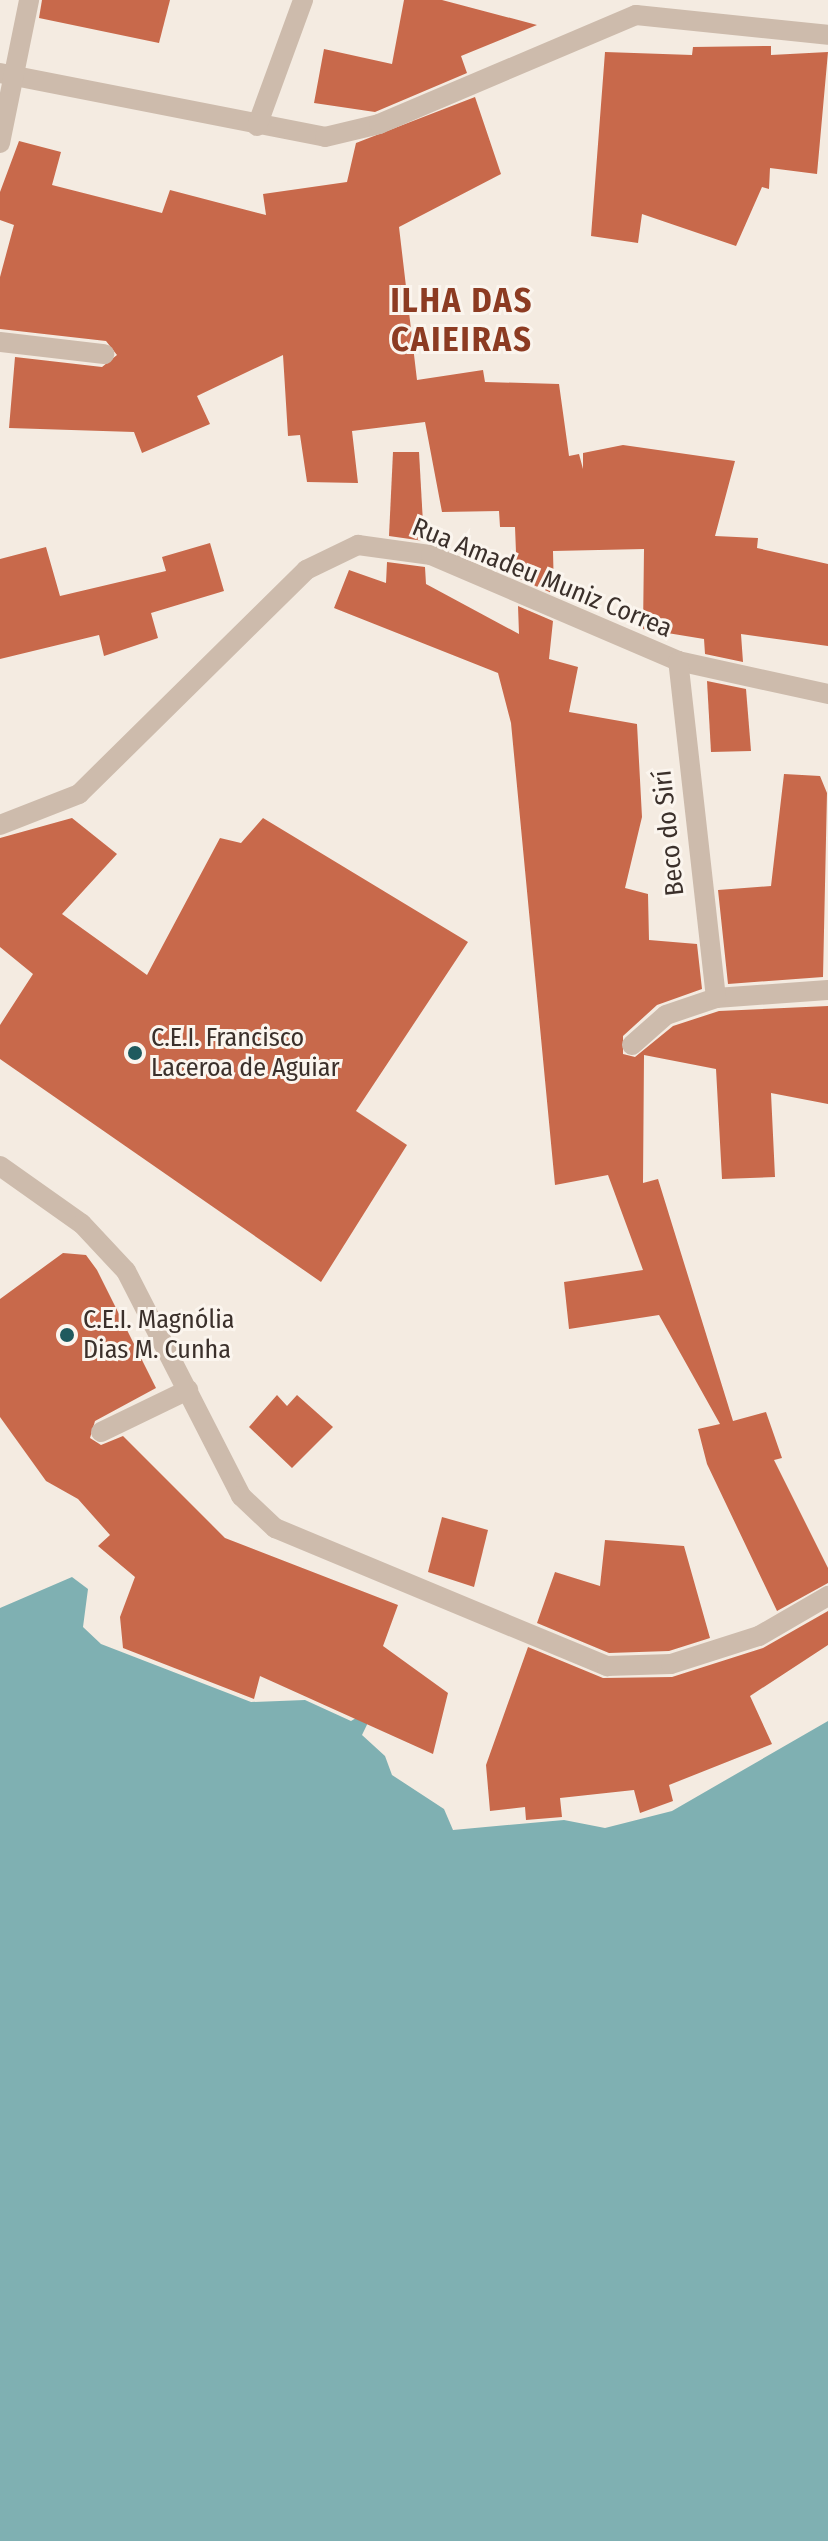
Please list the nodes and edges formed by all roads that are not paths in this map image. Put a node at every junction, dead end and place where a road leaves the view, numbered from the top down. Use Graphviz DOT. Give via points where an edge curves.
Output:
graph roads {
  1 [pos="29,0"];
  2 [pos="303,0"];
  3 [pos="828,35"];
  4 [pos="7,75"];
  5 [pos="257,126"];
  6 [pos="0,143"];
  7 [pos="0,342"];
  8 [pos="104,354"];
  9 [pos="678,661"];
  10 [pos="828,694"];
  11 [pos="0,825"];
  12 [pos="828,990"];
  13 [pos="716,998"];
  14 [pos="632,1045"];
  15 [pos="0,1166"];
  16 [pos="188,1390"];
  17 [pos="101,1432"];
  18 [pos="828,1596"];
  1 -- 4 [label="street"];
  2 -- 5 [label="street"];
  3 -- 5 [label="street" via="636,15 348,135"];
  4 -- 5 [label="street"];
  4 -- 6 [label="street"];
  7 -- 8 [label="street"];
  9 -- 10 [label="street, Rua Amadeu Muniz Correa"];
  9 -- 11 [label="street, Rua Amadeu Muniz Correa" via="431,555 358,545 306,570 79,794"];
  9 -- 13 [label="street, Beco do Sirí"];
  12 -- 13 [label="street"];
  13 -- 14 [label="street" via="666,1015"];
  15 -- 16 [label="street" via="82,1224 126,1271"];
  16 -- 17 [label="street"];
  16 -- 18 [label="street" via="241,1496 275,1528 607,1666 638,1669 701,1655 759,1636"];
}
